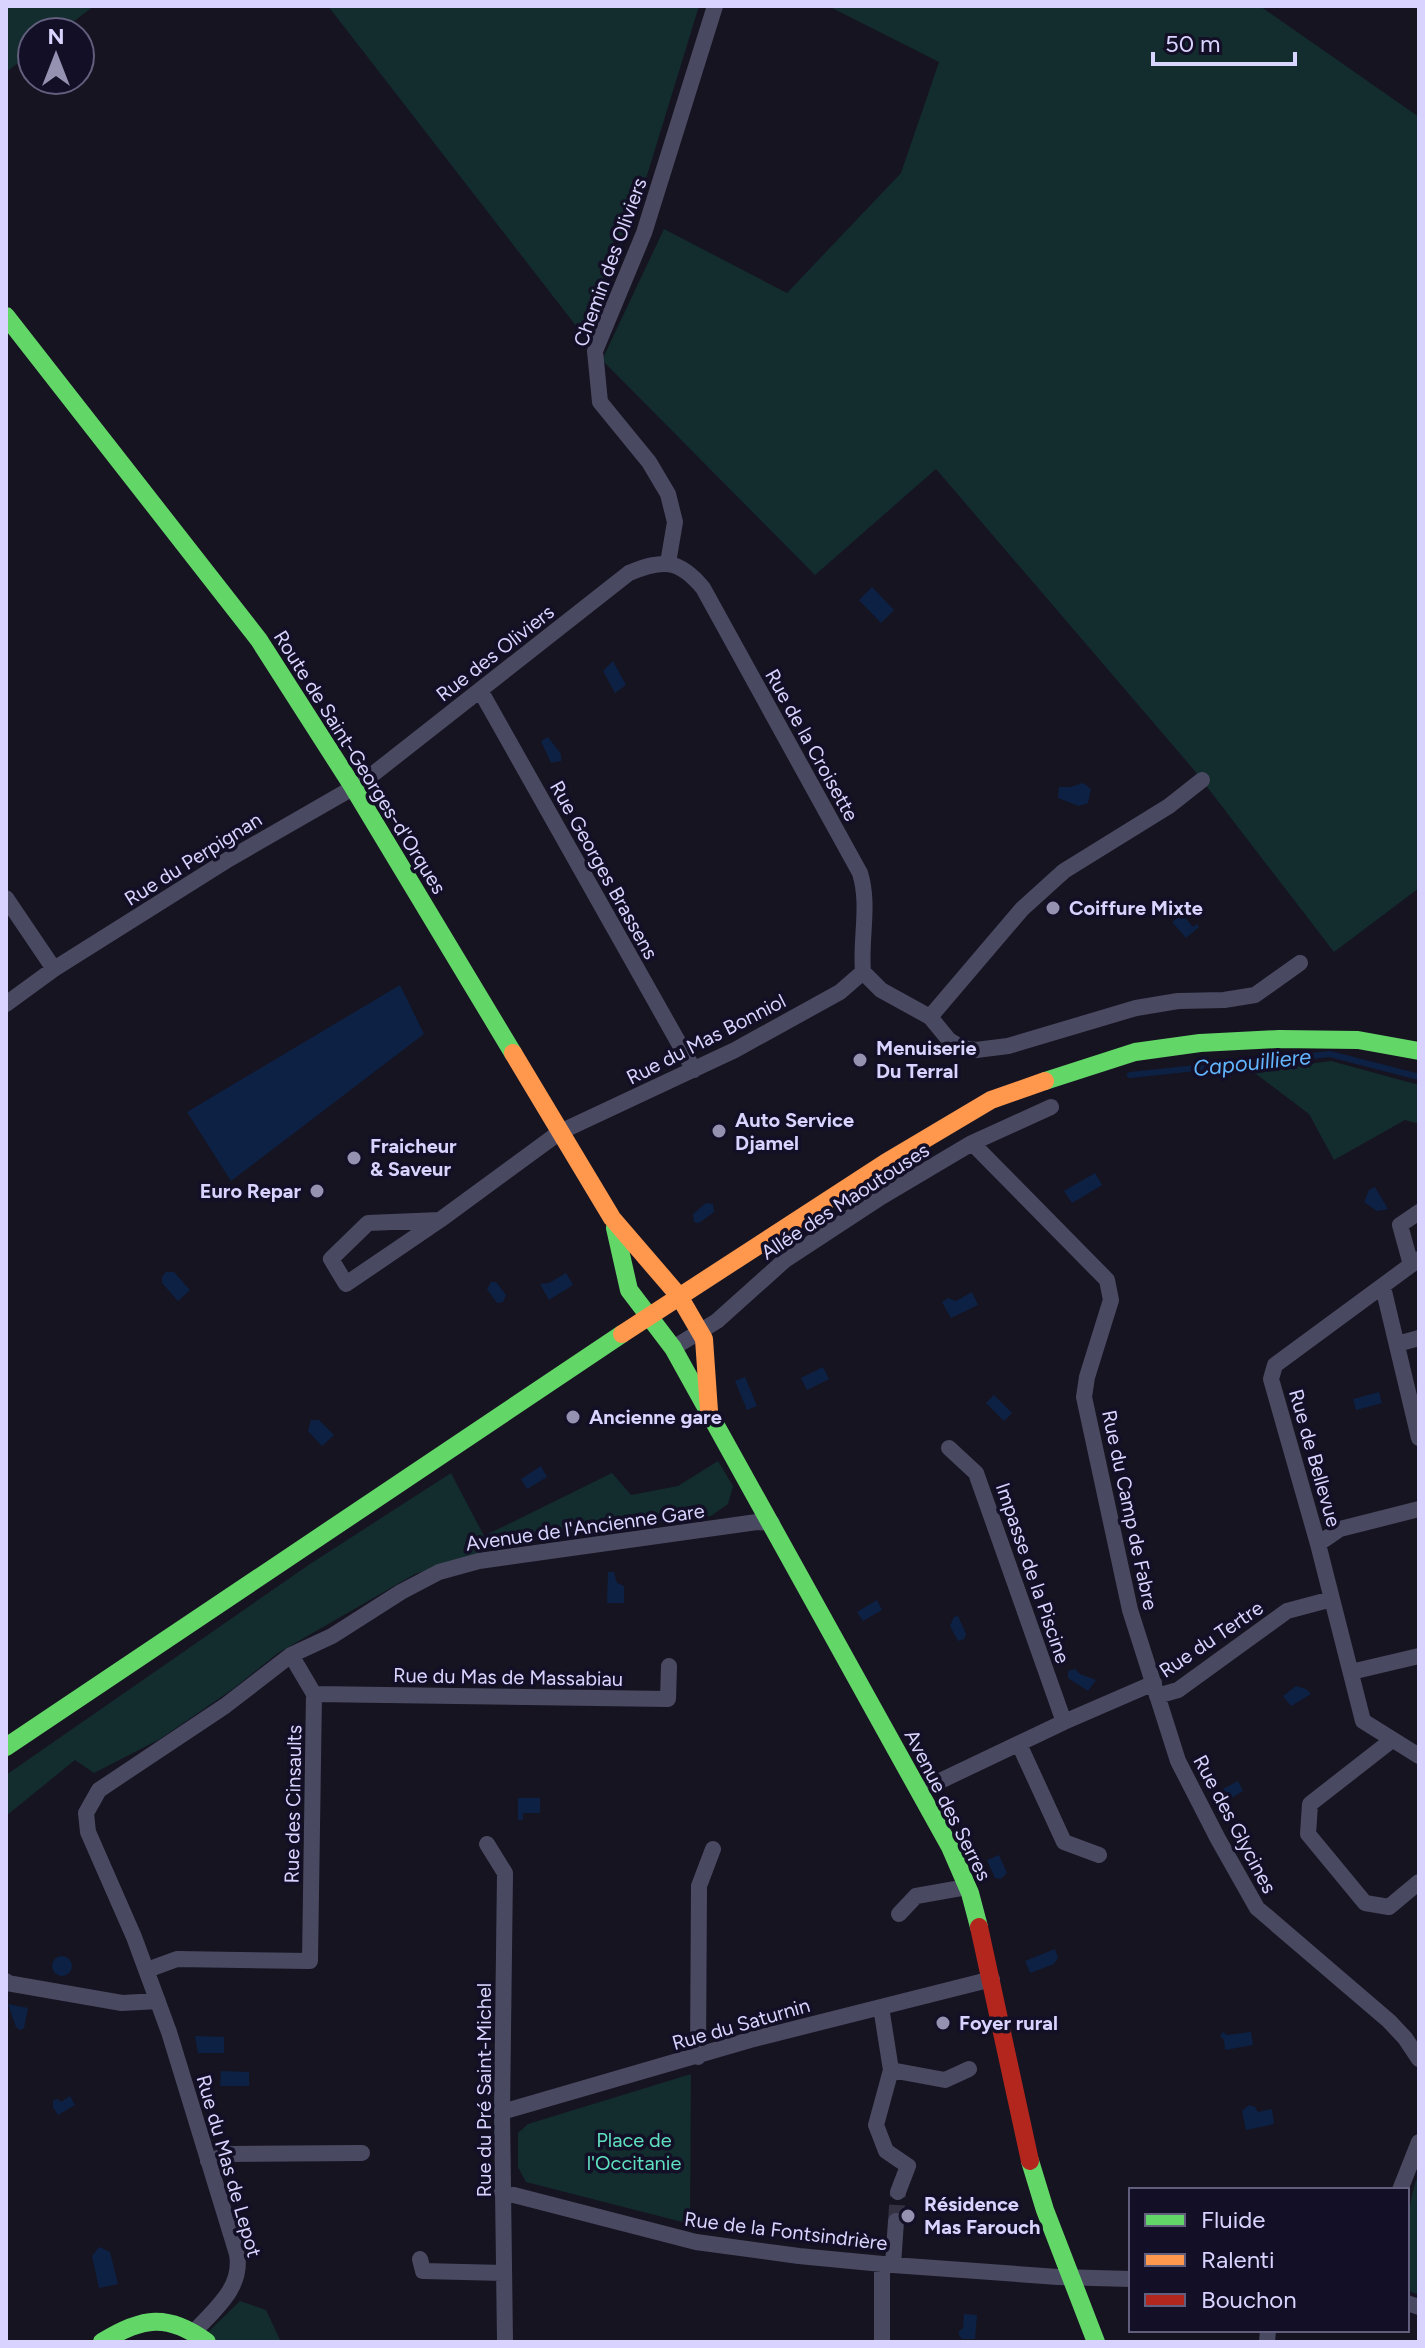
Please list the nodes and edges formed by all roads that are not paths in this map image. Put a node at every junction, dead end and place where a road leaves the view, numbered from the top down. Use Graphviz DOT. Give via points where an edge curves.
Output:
graph roads {
  1 [pos="715,6"];
  2 [pos="6,316"];
  3 [pos="668,563"];
  4 [pos="480,690"];
  5 [pos="1202,780"];
  6 [pos="353,787"];
  7 [pos="6,898"];
  8 [pos="1300,963"];
  9 [pos="54,969"];
  10 [pos="863,972"];
  11 [pos="6,1004"];
  12 [pos="930,1017"];
  13 [pos="1419,1051"];
  14 [pos="694,1070"];
  15 [pos="1051,1107"];
  16 [pos="560,1132"];
  17 [pos="972,1143"];
  18 [pos="1419,1212"];
  19 [pos="612,1218"];
  20 [pos="440,1220"];
  21 [pos="1415,1262"];
  22 [pos="1383,1287"];
  23 [pos="679,1296"];
  24 [pos="649,1317"];
  25 [pos="700,1331"];
  26 [pos="1419,1338"];
  27 [pos="1397,1344"];
  28 [pos="673,1348"];
  29 [pos="709,1411"];
  30 [pos="1419,1438"];
  31 [pos="949,1448"];
  32 [pos="1419,1509"];
  33 [pos="772,1523"];
  34 [pos="1318,1544"];
  35 [pos="1332,1599"];
  36 [pos="291,1655"];
  37 [pos="1419,1656"];
  38 [pos="669,1666"];
  39 [pos="1351,1672"];
  40 [pos="1156,1690"];
  41 [pos="314,1694"];
  42 [pos="1064,1722"];
  43 [pos="1392,1740"];
  44 [pos="1019,1744"];
  45 [pos="6,1747"];
  46 [pos="1419,1756"];
  47 [pos="919,1791"];
  48 [pos="92,1801"];
  49 [pos="487,1844"];
  50 [pos="713,1849"];
  51 [pos="1099,1855"];
  52 [pos="1419,1882"];
  53 [pos="967,1887"];
  54 [pos="899,1914"];
  55 [pos="147,1970"];
  56 [pos="992,1979"];
  57 [pos="6,1981"];
  58 [pos="158,2001"];
  59 [pos="881,2007"];
  60 [pos="698,2057"];
  61 [pos="1419,2059"];
  62 [pos="969,2069"];
  63 [pos="891,2070"];
  64 [pos="502,2112"];
  65 [pos="1419,2142"];
  66 [pos="362,2153"];
  67 [pos="208,2161"];
  68 [pos="1401,2188"];
  69 [pos="502,2192"];
  70 [pos="898,2192"];
  71 [pos="896,2221"];
  72 [pos="420,2259"];
  73 [pos="888,2264"];
  74 [pos="504,2273"];
  75 [pos="1071,2277"];
  76 [pos="1129,2279"];
  77 [pos="201,2337"];
  78 [pos="102,2342"];
  79 [pos="505,2342"];
  80 [pos="882,2342"];
  81 [pos="1096,2342"];
  1 -- 3 [label="street, Chemin des Oliviers" via="644,233 595,351 600,402 668,494 675,522"];
  2 -- 6 [label="street, Route de Saint-Georges-d'Orques" via="259,640"];
  3 -- 4 [label="street, Rue des Oliviers" via="629,573"];
  3 -- 10 [label="street, Rue de la Croisette" via="688,570 703,588 860,873"];
  4 -- 6 [label="street, Rue des Oliviers"];
  4 -- 14 [label="street, Rue Georges Brassens"];
  5 -- 12 [label="street" via="1064,871 1022,909"];
  6 -- 9 [label="street, Rue du Perpignan"];
  6 -- 16 [label="street, Route de Saint-Georges-d'Orques"];
  7 -- 9 [label="street"];
  8 -- 12 [label="street" via="1255,995 1136,1008 993,1049 962,1048"];
  9 -- 11 [label="street, Rue du Perpignan"];
  10 -- 12 [label="street" via="881,990"];
  10 -- 14 [label="street, Rue du Mas Bonniol" via="840,992"];
  13 -- 23 [label="street" via="1358,1040 1200,1043 1135,1052 1061,1075 991,1100"];
  14 -- 16 [label="street, Rue du Mas Bonniol"];
  15 -- 17 [label="street, Allée des Maoutouses"];
  16 -- 19 [label="street, Route de Saint-Georges-d'Orques"];
  16 -- 20 [label="street, Rue du Mas Bonniol"];
  17 -- 25 [label="street, Allée des Maoutouses" via="785,1260"];
  17 -- 40 [label="street, Rue du Camp de Fabre" via="1107,1280 1111,1300 1084,1397 1130,1610"];
  18 -- 21 [label="street" via="1400,1225"];
  19 -- 23 [label="street, Route de Saint-Georges-d'Orques"];
  19 -- 24 [label="street, Route de Saint-Georges-d'Orques" via="629,1290"];
  20 -- 20 [label="street, Rue du Mas Bonniol" via="346,1284 331,1259 368,1223"];
  21 -- 22 [label="street, Rue de Bellevue"];
  22 -- 27 [label="street"];
  22 -- 34 [label="street, Rue de Bellevue" via="1275,1365 1271,1379"];
  23 -- 24 [label="street"];
  23 -- 25 [label="street, Avenue des Serres"];
  24 -- 28 [label="street, Avenue des Serres"];
  24 -- 45 [label="street"];
  25 -- 28 [label="street, Allée des Maoutouses"];
  25 -- 29 [label="street, Avenue des Serres"];
  26 -- 27 [label="street"];
  27 -- 30 [label="street"];
  28 -- 29 [label="street, Avenue des Serres"];
  29 -- 33 [label="street, Avenue des Serres"];
  31 -- 42 [label="street, Impasse de la Piscine" via="976,1473"];
  32 -- 34 [label="street" via="1340,1529"];
  33 -- 36 [label="street, Avenue de l'Ancienne Gare" via="457,1566 418,1582"];
  33 -- 47 [label="street, Avenue des Serres"];
  34 -- 35 [label="street, Rue de Bellevue"];
  35 -- 39 [label="street, Rue de Bellevue"];
  35 -- 40 [label="street, Rue du Tertre" via="1287,1611 1178,1690"];
  36 -- 41 [label="street"];
  36 -- 48 [label="street, Avenue de l'Ancienne Gare" via="225,1706 117,1776"];
  37 -- 39 [label="street"];
  38 -- 41 [label="street, Rue du Mas de Massabiau" via="668,1699"];
  39 -- 43 [label="street, Rue de Bellevue" via="1363,1721"];
  40 -- 42 [label="street"];
  40 -- 61 [label="street, Rue des Glycines" via="1178,1761 1257,1908 1389,2021"];
  41 -- 55 [label="street, Rue des Cinsaults" via="310,1961 177,1959"];
  42 -- 44 [label="street"];
  43 -- 46 [label="street, Rue de Bellevue"];
  43 -- 52 [label="street" via="1310,1804 1308,1834 1365,1903 1389,1907"];
  44 -- 47 [label="street"];
  44 -- 51 [label="street" via="1064,1842"];
  47 -- 53 [label="street, Avenue des Serres"];
  48 -- 55 [label="street, Rue du Mas de Lepot" via="86,1813 88,1832"];
  49 -- 64 [label="street, Rue du Pré Saint-Michel" via="505,1873"];
  50 -- 60 [label="street" via="699,1886"];
  53 -- 54 [label="street" via="916,1896"];
  53 -- 56 [label="street, Avenue des Serres"];
  55 -- 58 [label="street, Rue du Mas de Lepot"];
  56 -- 59 [label="street, Rue du Saturnin"];
  56 -- 75 [label="street, Avenue des Serres" via="1032,2168"];
  57 -- 58 [label="street" via="122,2003"];
  58 -- 67 [label="street, Rue du Mas de Lepot"];
  59 -- 60 [label="street, Rue du Saturnin"];
  59 -- 63 [label="street"];
  60 -- 64 [label="street, Rue du Saturnin"];
  62 -- 63 [label="street" via="945,2080"];
  63 -- 70 [label="street" via="876,2125 886,2151 908,2166"];
  64 -- 69 [label="street, Rue du Pré Saint-Michel"];
  65 -- 68 [label="street"];
  66 -- 67 [label="street" via="230,2154"];
  67 -- 77 [label="street, Rue du Mas de Lepot" via="240,2270"];
  69 -- 73 [label="street, Rue de la Fontsindrière" via="684,2240"];
  69 -- 74 [label="street, Rue du Pré Saint-Michel"];
  71 -- 73 [label="street"];
  72 -- 74 [label="street" via="423,2271"];
  73 -- 75 [label="street, Rue de la Fontsindrière"];
  73 -- 80 [label="street"];
  74 -- 79 [label="street, Rue du Pré Saint-Michel"];
  75 -- 76 [label="street, Rue de la Fontsindrière"];
  75 -- 81 [label="street, Avenue des Serres"];
  77 -- 78 [label="street" via="173,2321 152,2320 125,2327"];
}
